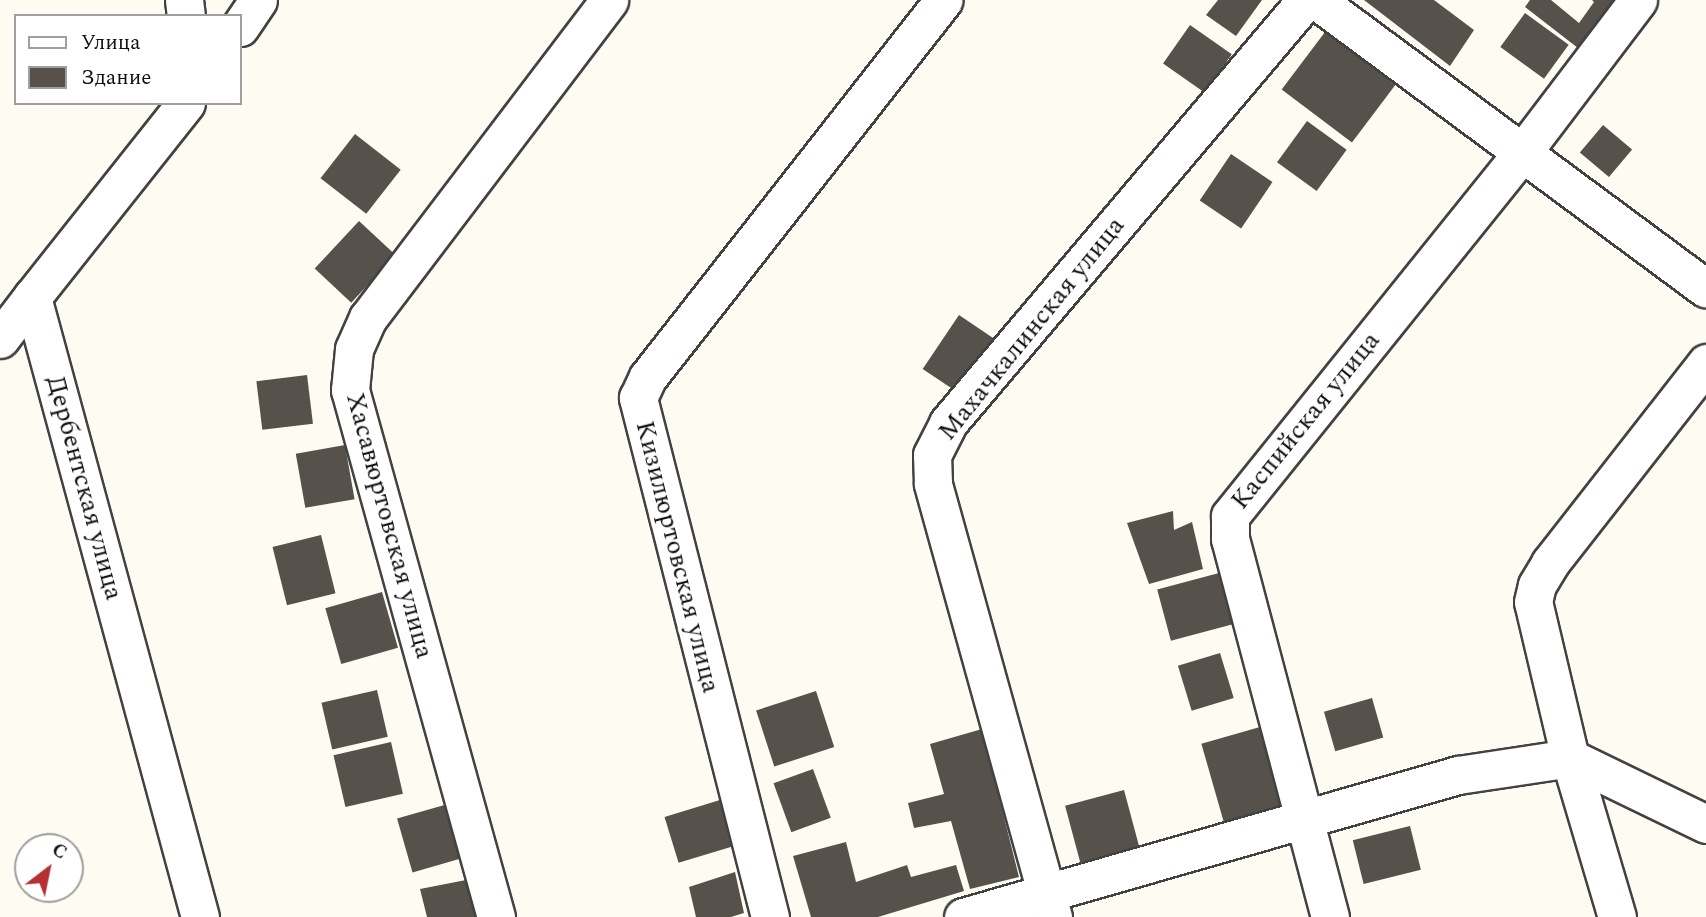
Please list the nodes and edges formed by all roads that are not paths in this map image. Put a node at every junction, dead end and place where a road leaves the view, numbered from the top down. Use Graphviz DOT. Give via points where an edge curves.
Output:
graph roads {
  1 [pos="258,0"];
  2 [pos="609,0"];
  3 [pos="944,0"];
  4 [pos="1306,0"];
  5 [pos="1316,0"];
  6 [pos="1639,0"];
  7 [pos="242,24"];
  8 [pos="184,105"];
  9 [pos="1522,153"];
  10 [pos="1706,289"];
  11 [pos="32,297"];
  12 [pos="0,339"];
  13 [pos="1706,363"];
  14 [pos="1570,758"];
  15 [pos="1302,821"];
  16 [pos="1706,824"];
  17 [pos="1050,906"];
  18 [pos="200,917"];
  19 [pos="496,917"];
  20 [pos="770,917"];
  21 [pos="963,917"];
  22 [pos="1330,917"];
  23 [pos="1617,917"];
  1 -- 7 [label="street"];
  2 -- 19 [label="street, Хасавюртовская улица" via="368,318 354,349 350,390"];
  3 -- 20 [label="street, Кизилюртовская улица" via="648,377 638,398"];
  4 -- 17 [label="street, Махачкалинская улица" via="948,423 932,455 933,483"];
  5 -- 9 [label="street"];
  6 -- 9 [label="street, Каспийская улица"];
  8 -- 11 [label="street"];
  9 -- 10 [label="street"];
  9 -- 15 [label="street, Каспийская улица" via="1230,516 1230,539"];
  11 -- 12 [label="street"];
  11 -- 18 [label="street, Дербентская улица"];
  13 -- 14 [label="street" via="1537,585 1533,602"];
  14 -- 15 [label="street" via="1458,775"];
  14 -- 16 [label="street"];
  14 -- 23 [label="street"];
  15 -- 17 [label="street"];
  15 -- 22 [label="street, Каспийская улица"];
  17 -- 21 [label="street"];
}
